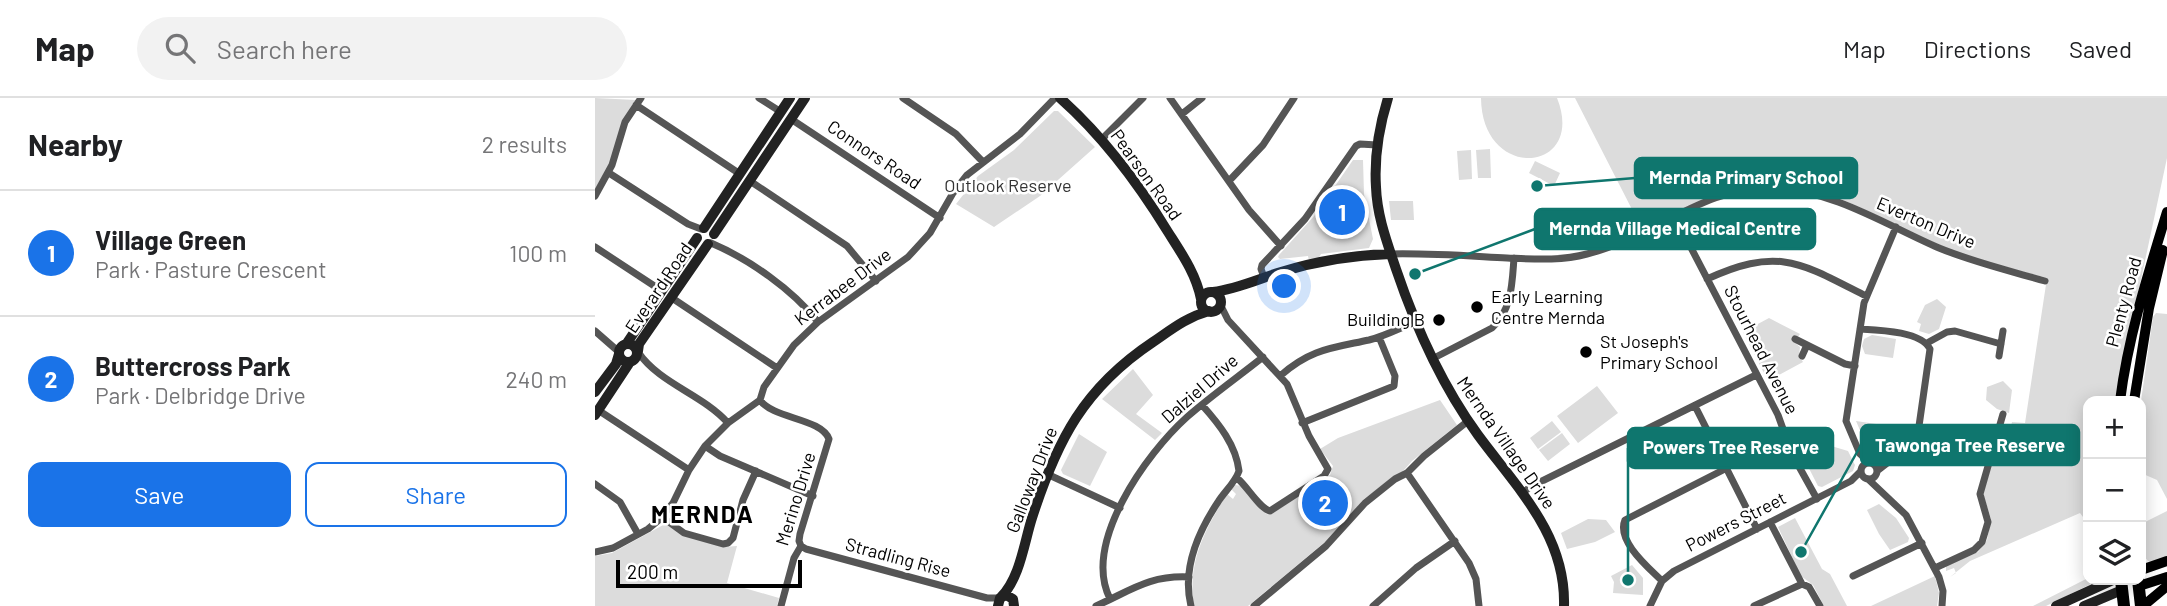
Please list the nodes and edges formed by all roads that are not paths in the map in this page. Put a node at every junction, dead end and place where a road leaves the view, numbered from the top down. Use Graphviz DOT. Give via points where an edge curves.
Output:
graph roads {
  1 [pos="759,98"];
  2 [pos="790,98"];
  3 [pos="805,98"];
  4 [pos="903,98"];
  5 [pos="1058,98"];
  6 [pos="1143,98"];
  7 [pos="1170,98"];
  8 [pos="1202,98"];
  9 [pos="1294,98"];
  10 [pos="1388,98"];
  11 [pos="638,102"];
  12 [pos="781,112"];
  13 [pos="1182,114"];
  14 [pos="791,119"];
  15 [pos="1102,138"];
  16 [pos="760,143"];
  17 [pos="1377,145"];
  18 [pos="770,150"];
  19 [pos="983,162"];
  20 [pos="609,173"];
  21 [pos="740,174"];
  22 [pos="750,181"];
  23 [pos="1229,181"];
  24 [pos="595,197"];
  25 [pos="2167,212"];
  26 [pos="1674,215"];
  27 [pos="940,218"];
  28 [pos="1896,227"];
  29 [pos="700,232"];
  30 [pos="2167,233"];
  31 [pos="712,239"];
  32 [pos="1280,246"];
  33 [pos="595,247"];
  34 [pos="1390,254"];
  35 [pos="1514,258"];
  36 [pos="1264,277"];
  37 [pos="1196,279"];
  38 [pos="1707,279"];
  39 [pos="876,281"];
  40 [pos="2045,281"];
  41 [pos="1233,289"];
  42 [pos="662,291"];
  43 [pos="1212,292"];
  44 [pos="1866,296"];
  45 [pos="672,298"];
  46 [pos="1201,300"];
  47 [pos="1220,304"];
  48 [pos="1210,312"];
  49 [pos="1191,316"];
  50 [pos="1228,320"];
  51 [pos="818,322"];
  52 [pos="1415,322"];
  53 [pos="1860,328"];
  54 [pos="595,331"];
  55 [pos="2003,331"];
  56 [pos="1379,337"];
  57 [pos="1795,340"];
  58 [pos="2001,344"];
  59 [pos="1807,345"];
  60 [pos="1929,346"];
  61 [pos="623,349"];
  62 [pos="634,356"];
  63 [pos="1263,356"];
  64 [pos="1802,356"];
  65 [pos="1999,356"];
  66 [pos="1432,359"];
  67 [pos="1855,366"];
  68 [pos="777,368"];
  69 [pos="1756,375"];
  70 [pos="1280,376"];
  71 [pos="595,392"];
  72 [pos="2121,396"];
  73 [pos="2135,396"];
  74 [pos="760,400"];
  75 [pos="1202,405"];
  76 [pos="1695,406"];
  77 [pos="597,412"];
  78 [pos="2005,419"];
  79 [pos="1468,421"];
  80 [pos="728,423"];
  81 [pos="1303,423"];
  82 [pos="705,446"];
  83 [pos="1727,468"];
  84 [pos="689,470"];
  85 [pos="756,471"];
  86 [pos="1869,471"];
  87 [pos="1407,473"];
  88 [pos="1047,474"];
  89 [pos="1237,478"];
  90 [pos="595,484"];
  91 [pos="1523,495"];
  92 [pos="813,496"];
  93 [pos="1817,499"];
  94 [pos="1120,508"];
  95 [pos="662,517"];
  96 [pos="1770,522"];
  97 [pos="1757,529"];
  98 [pos="638,534"];
  99 [pos="1455,541"];
  100 [pos="1922,543"];
  101 [pos="801,545"];
  102 [pos="595,552"];
  103 [pos="2167,561"];
  104 [pos="1935,568"];
  105 [pos="2146,568"];
  106 [pos="1853,576"];
  107 [pos="1189,577"];
  108 [pos="2167,577"];
  109 [pos="1662,581"];
  110 [pos="2146,581"];
  111 [pos="1012,583"];
  112 [pos="1799,584"];
  113 [pos="2102,585"];
  114 [pos="2122,585"];
  115 [pos="2138,585"];
  116 [pos="2167,586"];
  117 [pos="1110,599"];
  118 [pos="999,602"];
  119 [pos="1015,603"];
  120 [pos="781,606"];
  121 [pos="1096,606"];
  122 [pos="1191,606"];
  123 [pos="1254,606"];
  124 [pos="1373,606"];
  125 [pos="1479,606"];
  126 [pos="1564,606"];
  127 [pos="1650,606"];
  128 [pos="1754,606"];
  129 [pos="1820,606"];
  130 [pos="1942,606"];
  131 [pos="2056,606"];
  132 [pos="2084,606"];
  133 [pos="2124,606"];
  134 [pos="2142,606"];
  1 -- 12 [label="street"];
  2 -- 12 [label="street, Everard Road"];
  3 -- 14 [label="street, Everard Road"];
  4 -- 19 [label="street" via="956,134"];
  5 -- 15 [label="street, Pearson Road"];
  5 -- 19 [label="street, Kerrabee Drive"];
  6 -- 15 [label="street"];
  7 -- 13 [label="street"];
  8 -- 13 [label="street"];
  9 -- 23 [label="street" via="1263,145"];
  10 -- 17 [label="street, Mernda Village Drive"];
  11 -- 20 [label="street" via="625,122"];
  11 -- 21 [label="street"];
  12 -- 16 [label="street, Everard Road"];
  13 -- 23 [label="street"];
  14 -- 18 [label="street, Everard Road"];
  14 -- 27 [label="street, Connors Road"];
  15 -- 37 [label="street, Pearson Road" via="1141,190"];
  16 -- 18 [label="street"];
  16 -- 21 [label="street, Everard Road"];
  17 -- 32 [label="street" via="1356,146 1314,208"];
  17 -- 34 [label="street, Mernda Village Drive" via="1377,200"];
  18 -- 22 [label="street, Everard Road"];
  19 -- 27 [label="street, Kerrabee Drive" via="959,184"];
  20 -- 24 [label="street"];
  20 -- 29 [label="street"];
  21 -- 29 [label="street, Everard Road"];
  22 -- 31 [label="street, Everard Road"];
  22 -- 39 [label="street" via="848,246"];
  23 -- 32 [label="street"];
  25 -- 72 [label="main road, Plenty Road" via="2140,301"];
  26 -- 28 [label="street, Everton Drive" via="1718,196 1772,188 1830,199"];
  26 -- 35 [label="street, Everton Drive" via="1619,244 1585,255"];
  26 -- 38 [label="street, Stourhead Avenue"];
  27 -- 39 [label="street, Kerrabee Drive" via="917,248"];
  28 -- 40 [label="street, Everton Drive" via="1959,256"];
  28 -- 44 [label="street"];
  29 -- 31 [label="street" via="709,228"];
  29 -- 42 [label="street, Everard Road"];
  30 -- 73 [label="main road, Plenty Road"];
  31 -- 45 [label="street, Everard Road"];
  31 -- 51 [label="street" via="789,291"];
  32 -- 36 [label="street" via="1262,265"];
  33 -- 42 [label="street"];
  34 -- 35 [label="street, Everton Drive"];
  34 -- 36 [label="street" via="1330,260"];
  34 -- 52 [label="street, Mernda Village Drive"];
  35 -- 66 [label="street" via="1511,294 1498,323"];
  36 -- 41 [label="street"];
  37 -- 43 [label="street, Pearson Road"];
  37 -- 46 [label="street, Pearson Road"];
  38 -- 44 [label="street" via="1746,263 1778,261 1807,267"];
  38 -- 69 [label="street, Stourhead Avenue"];
  39 -- 51 [label="street, Kerrabee Drive"];
  41 -- 43 [label="street"];
  41 -- 47 [label="street"];
  42 -- 61 [label="street, Everard Road"];
  43 -- 46 [label="street"];
  43 -- 47 [label="street"];
  44 -- 53 [label="street"];
  45 -- 62 [label="street, Everard Road"];
  45 -- 68 [label="street"];
  46 -- 48 [label="street"];
  46 -- 49 [label="street, Galloway Drive"];
  47 -- 48 [label="street"];
  47 -- 50 [label="street"];
  48 -- 49 [label="street, Galloway Drive"];
  48 -- 50 [label="street"];
  49 -- 88 [label="street, Galloway Drive" via="1127,360 1100,385 1069,428"];
  50 -- 63 [label="street"];
  51 -- 68 [label="street, Kerrabee Drive"];
  52 -- 56 [label="street"];
  52 -- 66 [label="street, Mernda Village Drive"];
  53 -- 60 [label="street" via="1897,332"];
  53 -- 67 [label="street"];
  54 -- 61 [label="street"];
  55 -- 58 [label="street"];
  56 -- 70 [label="street" via="1310,354"];
  56 -- 81 [label="street" via="1396,379 1394,386"];
  57 -- 59 [label="street"];
  58 -- 60 [label="street" via="1951,331"];
  58 -- 65 [label="street"];
  59 -- 64 [label="street"];
  59 -- 67 [label="street"];
  60 -- 86 [label="street, Powers Street" via="1917,440"];
  61 -- 62 [label="street" via="635,346"];
  61 -- 62 [label="street" via="625,361"];
  61 -- 71 [label="street, Everard Road"];
  62 -- 77 [label="street, Everard Road"];
  62 -- 80 [label="street"];
  63 -- 70 [label="street"];
  63 -- 75 [label="street, Dalziel Drive"];
  66 -- 79 [label="street, Mernda Village Drive"];
  67 -- 86 [label="street" via="1846,421"];
  68 -- 74 [label="street, Kerrabee Drive"];
  69 -- 76 [label="street"];
  69 -- 93 [label="street, Stourhead Avenue"];
  70 -- 81 [label="street"];
  74 -- 80 [label="street, Kerrabee Drive"];
  74 -- 92 [label="street, Merino Drive" via="828,435"];
  75 -- 89 [label="street" via="1230,443 1238,462"];
  75 -- 94 [label="street, Dalziel Drive" via="1151,457"];
  76 -- 83 [label="street"];
  76 -- 91 [label="street" via="1532,486"];
  77 -- 84 [label="street"];
  78 -- 104 [label="street" via="1980,491 1988,522 1982,542"];
  79 -- 87 [label="street"];
  79 -- 91 [label="street, Mernda Village Drive"];
  80 -- 82 [label="street, Kerrabee Drive"];
  81 -- 89 [label="street" via="1327,465 1324,476 1270,511"];
  82 -- 84 [label="street, Kerrabee Drive"];
  82 -- 85 [label="street"];
  83 -- 97 [label="street"];
  83 -- 109 [label="street" via="1625,520 1623,529 1632,549"];
  84 -- 95 [label="street, Kerrabee Drive"];
  85 -- 92 [label="street"];
  85 -- 95 [label="street" via="728,543 684,533"];
  86 -- 93 [label="street, Powers Street"];
  86 -- 100 [label="street" via="1879,490 1903,511"];
  87 -- 99 [label="street"];
  87 -- 123 [label="street" via="1365,503 1326,546"];
  88 -- 94 [label="street"];
  88 -- 111 [label="street, Galloway Drive"];
  89 -- 107 [label="street" via="1204,527"];
  90 -- 98 [label="street" via="620,502"];
  91 -- 126 [label="street, Mernda Village Drive" via="1553,542"];
  92 -- 101 [label="street, Merino Drive" via="800,534"];
  93 -- 96 [label="street, Powers Street"];
  94 -- 117 [label="street, Dalziel Drive" via="1102,567"];
  95 -- 98 [label="street, Kerrabee Drive"];
  96 -- 97 [label="street, Powers Street"];
  96 -- 112 [label="street"];
  97 -- 109 [label="street, Powers Street"];
  98 -- 102 [label="street, Kerrabee Drive"];
  99 -- 124 [label="street"];
  99 -- 125 [label="street" via="1473,571"];
  100 -- 104 [label="street"];
  100 -- 106 [label="street"];
  101 -- 118 [label="street, Stradling Rise"];
  101 -- 120 [label="street, Merino Drive"];
  103 -- 105 [label="main road"];
  104 -- 130 [label="street" via="1942,586"];
  107 -- 117 [label="street" via="1150,580"];
  107 -- 122 [label="street"];
  108 -- 110 [label="main road"];
  109 -- 127 [label="street"];
  111 -- 118 [label="street, Galloway Drive"];
  111 -- 119 [label="street, Galloway Drive"];
  112 -- 128 [label="street"];
  112 -- 129 [label="street" via="1809,587"];
  113 -- 131 [label="street"];
  114 -- 132 [label="street"];
  114 -- 133 [label="highway"];
  115 -- 134 [label="highway"];
  116 -- 134 [label="main road"];
  117 -- 121 [label="street"];
  118 -- 119 [label="street" via="1009,596"];
}
